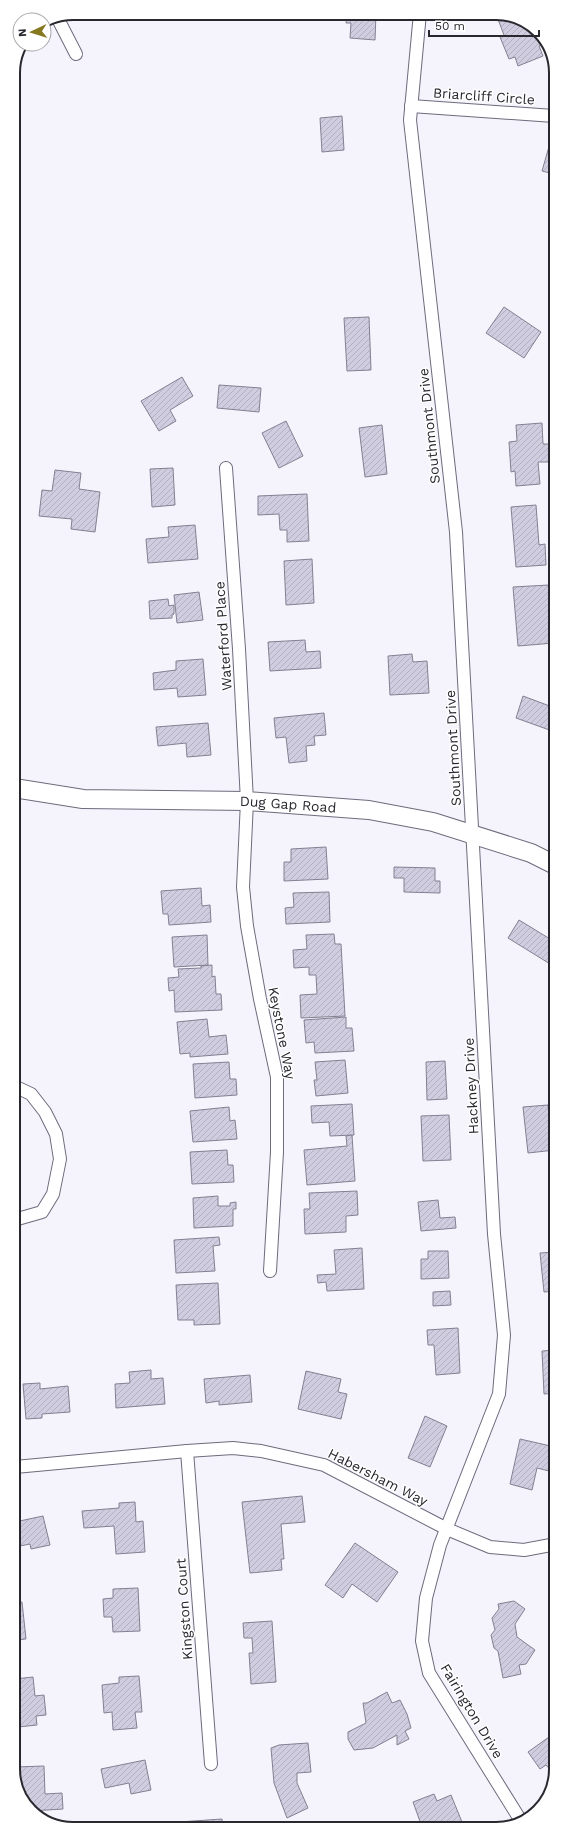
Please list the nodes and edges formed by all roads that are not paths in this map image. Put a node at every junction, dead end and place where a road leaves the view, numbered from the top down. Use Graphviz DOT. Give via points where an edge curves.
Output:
graph roads {
  1 [pos="419,20"];
  2 [pos="60,22"];
  3 [pos="76,54"];
  4 [pos="411,106"];
  5 [pos="549,116"];
  6 [pos="226,468"];
  7 [pos="20,789"];
  8 [pos="247,801"];
  9 [pos="473,836"];
  10 [pos="549,862"];
  11 [pos="20,1089"];
  12 [pos="20,1218"];
  13 [pos="270,1272"];
  14 [pos="504,1334"];
  15 [pos="187,1451"];
  16 [pos="20,1467"];
  17 [pos="446,1529"];
  18 [pos="549,1545"];
  19 [pos="211,1764"];
  20 [pos="518,1817"];
  1 -- 4 [label="street, Southmont Drive"];
  2 -- 3 [label="street"];
  4 -- 5 [label="street, Briarcliff Circle"];
  4 -- 9 [label="street, Southmont Drive" via="410,120 456,532"];
  6 -- 8 [label="street, Waterford Place"];
  7 -- 8 [label="street, Dug Gap Road" via="83,799"];
  8 -- 9 [label="street, Dug Gap Road" via="369,810 433,822"];
  8 -- 13 [label="street, Keystone Way" via="243,887 247,926 277,1077 277,1152"];
  9 -- 10 [label="street, Dug Gap Road" via="531,853"];
  9 -- 14 [label="street, Hackney Drive" via="494,1234"];
  11 -- 12 [label="street" via="31,1094 45,1112 56,1134 60,1159 53,1194 42,1212"];
  14 -- 17 [label="street, Fairington Drive" via="499,1394"];
  15 -- 16 [label="street, Habersham Way"];
  15 -- 17 [label="street, Habersham Way" via="233,1448 261,1451 324,1465"];
  15 -- 19 [label="street, Kingston Court"];
  17 -- 18 [label="street, Habersham Way" via="490,1547 524,1550"];
  17 -- 20 [label="street, Fairington Drive" via="426,1598 422,1641 429,1673"];
}
